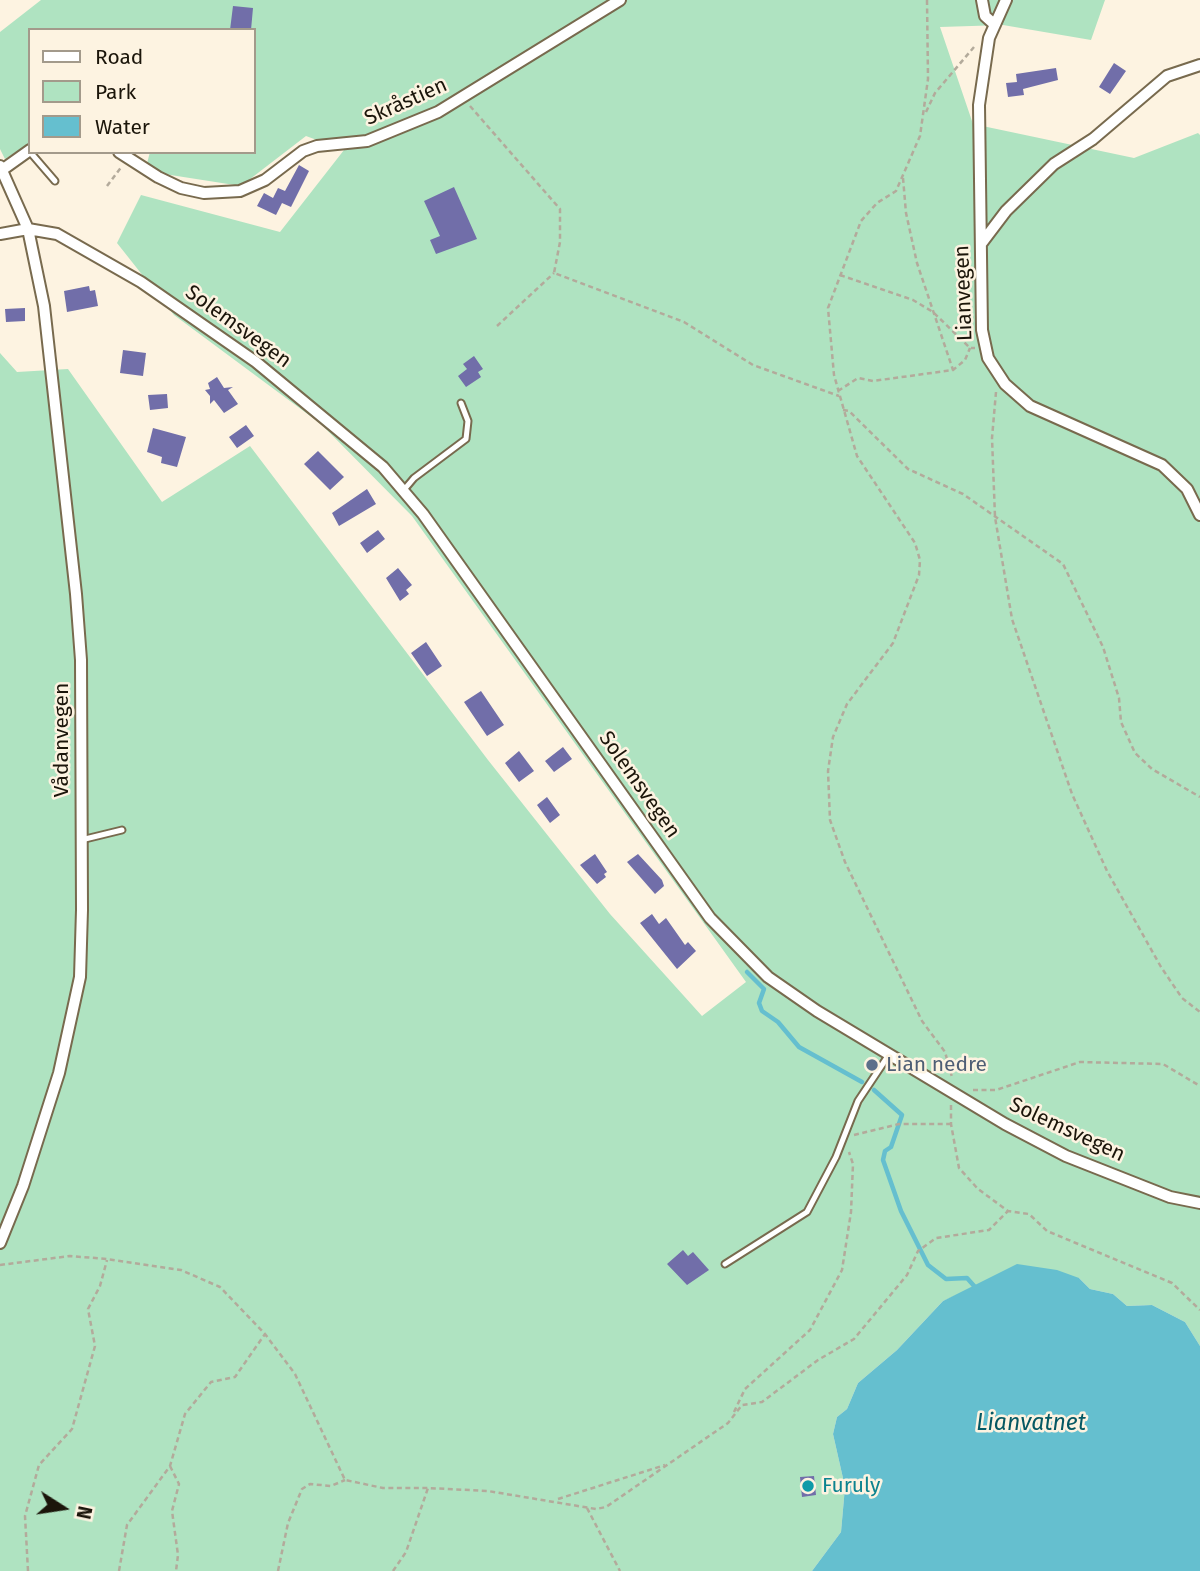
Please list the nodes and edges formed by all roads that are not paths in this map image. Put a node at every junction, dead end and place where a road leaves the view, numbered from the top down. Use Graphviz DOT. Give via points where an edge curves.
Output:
graph roads {
  1 [pos="620,0"];
  2 [pos="982,0"];
  3 [pos="1006,0"];
  4 [pos="994,24"];
  5 [pos="1200,65"];
  6 [pos="28,152"];
  7 [pos="32,154"];
  8 [pos="122,155"];
  9 [pos="1,168"];
  10 [pos="55,181"];
  11 [pos="29,229"];
  12 [pos="0,234"];
  13 [pos="981,244"];
  14 [pos="461,403"];
  15 [pos="403,491"];
  16 [pos="1200,515"];
  17 [pos="122,830"];
  18 [pos="81,840"];
  19 [pos="888,1056"];
  20 [pos="1200,1203"];
  21 [pos="0,1242"];
  22 [pos="725,1265"];
  1 -- 8 [label="street, Skråstien" via="464,98 402,130 367,141 303,150 265,180 240,191 193,191"];
  2 -- 4 [label="street" via="985,16"];
  3 -- 4 [label="street, Lianvegen"];
  4 -- 13 [label="street, Lianvegen" via="979,105"];
  5 -- 13 [label="street" via="1167,75 1093,139 1054,164 1006,211"];
  6 -- 9 [label="street"];
  7 -- 10 [label="lane"];
  9 -- 11 [label="street, Vådanvegen"];
  11 -- 12 [label="street"];
  11 -- 15 [label="street, Solemsvegen" via="57,234 192,315 322,414 383,467"];
  11 -- 18 [label="street, Vådanvegen" via="44,306 76,594 81,660"];
  13 -- 16 [label="street, Lianvegen" via="985,348 998,375 1030,406 1162,465 1187,489"];
  14 -- 15 [label="lane" via="468,421 466,439"];
  15 -- 19 [label="street, Solemsvegen" via="710,918 783,989"];
  17 -- 18 [label="lane"];
  18 -- 21 [label="street, Vådanvegen" via="75,1008 50,1106"];
  19 -- 20 [label="street, Solemsvegen" via="1066,1156 1170,1197"];
  19 -- 22 [label="lane" via="858,1101 807,1212"];
}
